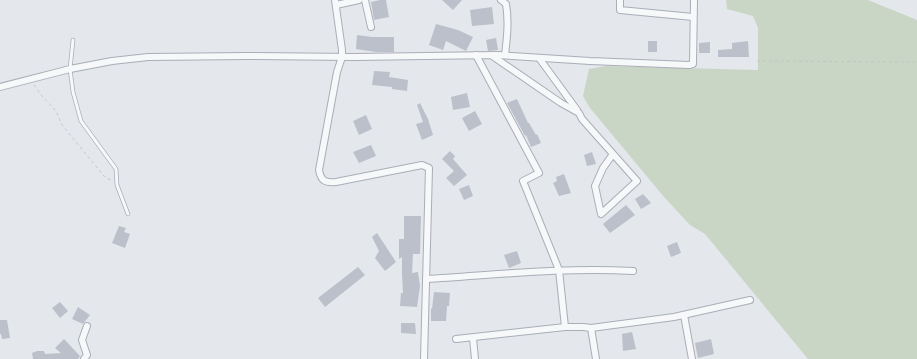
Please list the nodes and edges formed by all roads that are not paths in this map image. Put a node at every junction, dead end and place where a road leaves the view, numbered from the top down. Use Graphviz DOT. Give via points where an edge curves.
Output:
graph roads {
  1 [pos="358,0"];
  2 [pos="365,0"];
  3 [pos="501,0"];
  4 [pos="620,0"];
  5 [pos="694,0"];
  6 [pos="336,3"];
  7 [pos="693,17"];
  8 [pos="371,27"];
  9 [pos="73,40"];
  10 [pos="476,55"];
  11 [pos="490,55"];
  12 [pos="505,55"];
  13 [pos="342,57"];
  14 [pos="538,58"];
  15 [pos="70,69"];
  16 [pos="0,87"];
  17 [pos="579,113"];
  18 [pos="613,154"];
  19 [pos="128,214"];
  20 [pos="560,270"];
  21 [pos="632,271"];
  22 [pos="426,279"];
  23 [pos="750,300"];
  24 [pos="684,315"];
  25 [pos="87,326"];
  26 [pos="565,327"];
  27 [pos="591,328"];
  28 [pos="473,338"];
  29 [pos="456,339"];
  30 [pos="84,359"];
  31 [pos="424,359"];
  32 [pos="475,359"];
  33 [pos="596,359"];
  34 [pos="692,359"];
  1 -- 6 [label="street"];
  2 -- 8 [label="street"];
  3 -- 12 [label="street" via="506,4 508,16"];
  4 -- 7 [label="street" via="620,10"];
  5 -- 7 [label="street"];
  6 -- 13 [label="street"];
  7 -- 14 [label="street" via="693,64"];
  9 -- 15 [label="lane"];
  10 -- 11 [label="street"];
  10 -- 13 [label="street"];
  10 -- 20 [label="street" via="539,174 523,180"];
  11 -- 12 [label="street"];
  11 -- 17 [label="street"];
  12 -- 14 [label="street"];
  13 -- 15 [label="street" via="148,57"];
  13 -- 22 [label="street" via="337,72 320,177 329,182 336,182 422,165 429,168"];
  14 -- 17 [label="street"];
  15 -- 16 [label="street"];
  15 -- 19 [label="lane" via="81,121 116,169 117,185"];
  17 -- 18 [label="street"];
  18 -- 18 [label="street" via="595,186 601,214 637,181"];
  20 -- 21 [label="street"];
  20 -- 22 [label="street"];
  20 -- 26 [label="street"];
  22 -- 31 [label="street"];
  23 -- 24 [label="street"];
  24 -- 27 [label="street"];
  24 -- 34 [label="street"];
  25 -- 30 [label="street" via="82,340 87,355"];
  26 -- 27 [label="street"];
  26 -- 28 [label="street"];
  27 -- 33 [label="street"];
  28 -- 29 [label="street"];
  28 -- 32 [label="street"];
}
